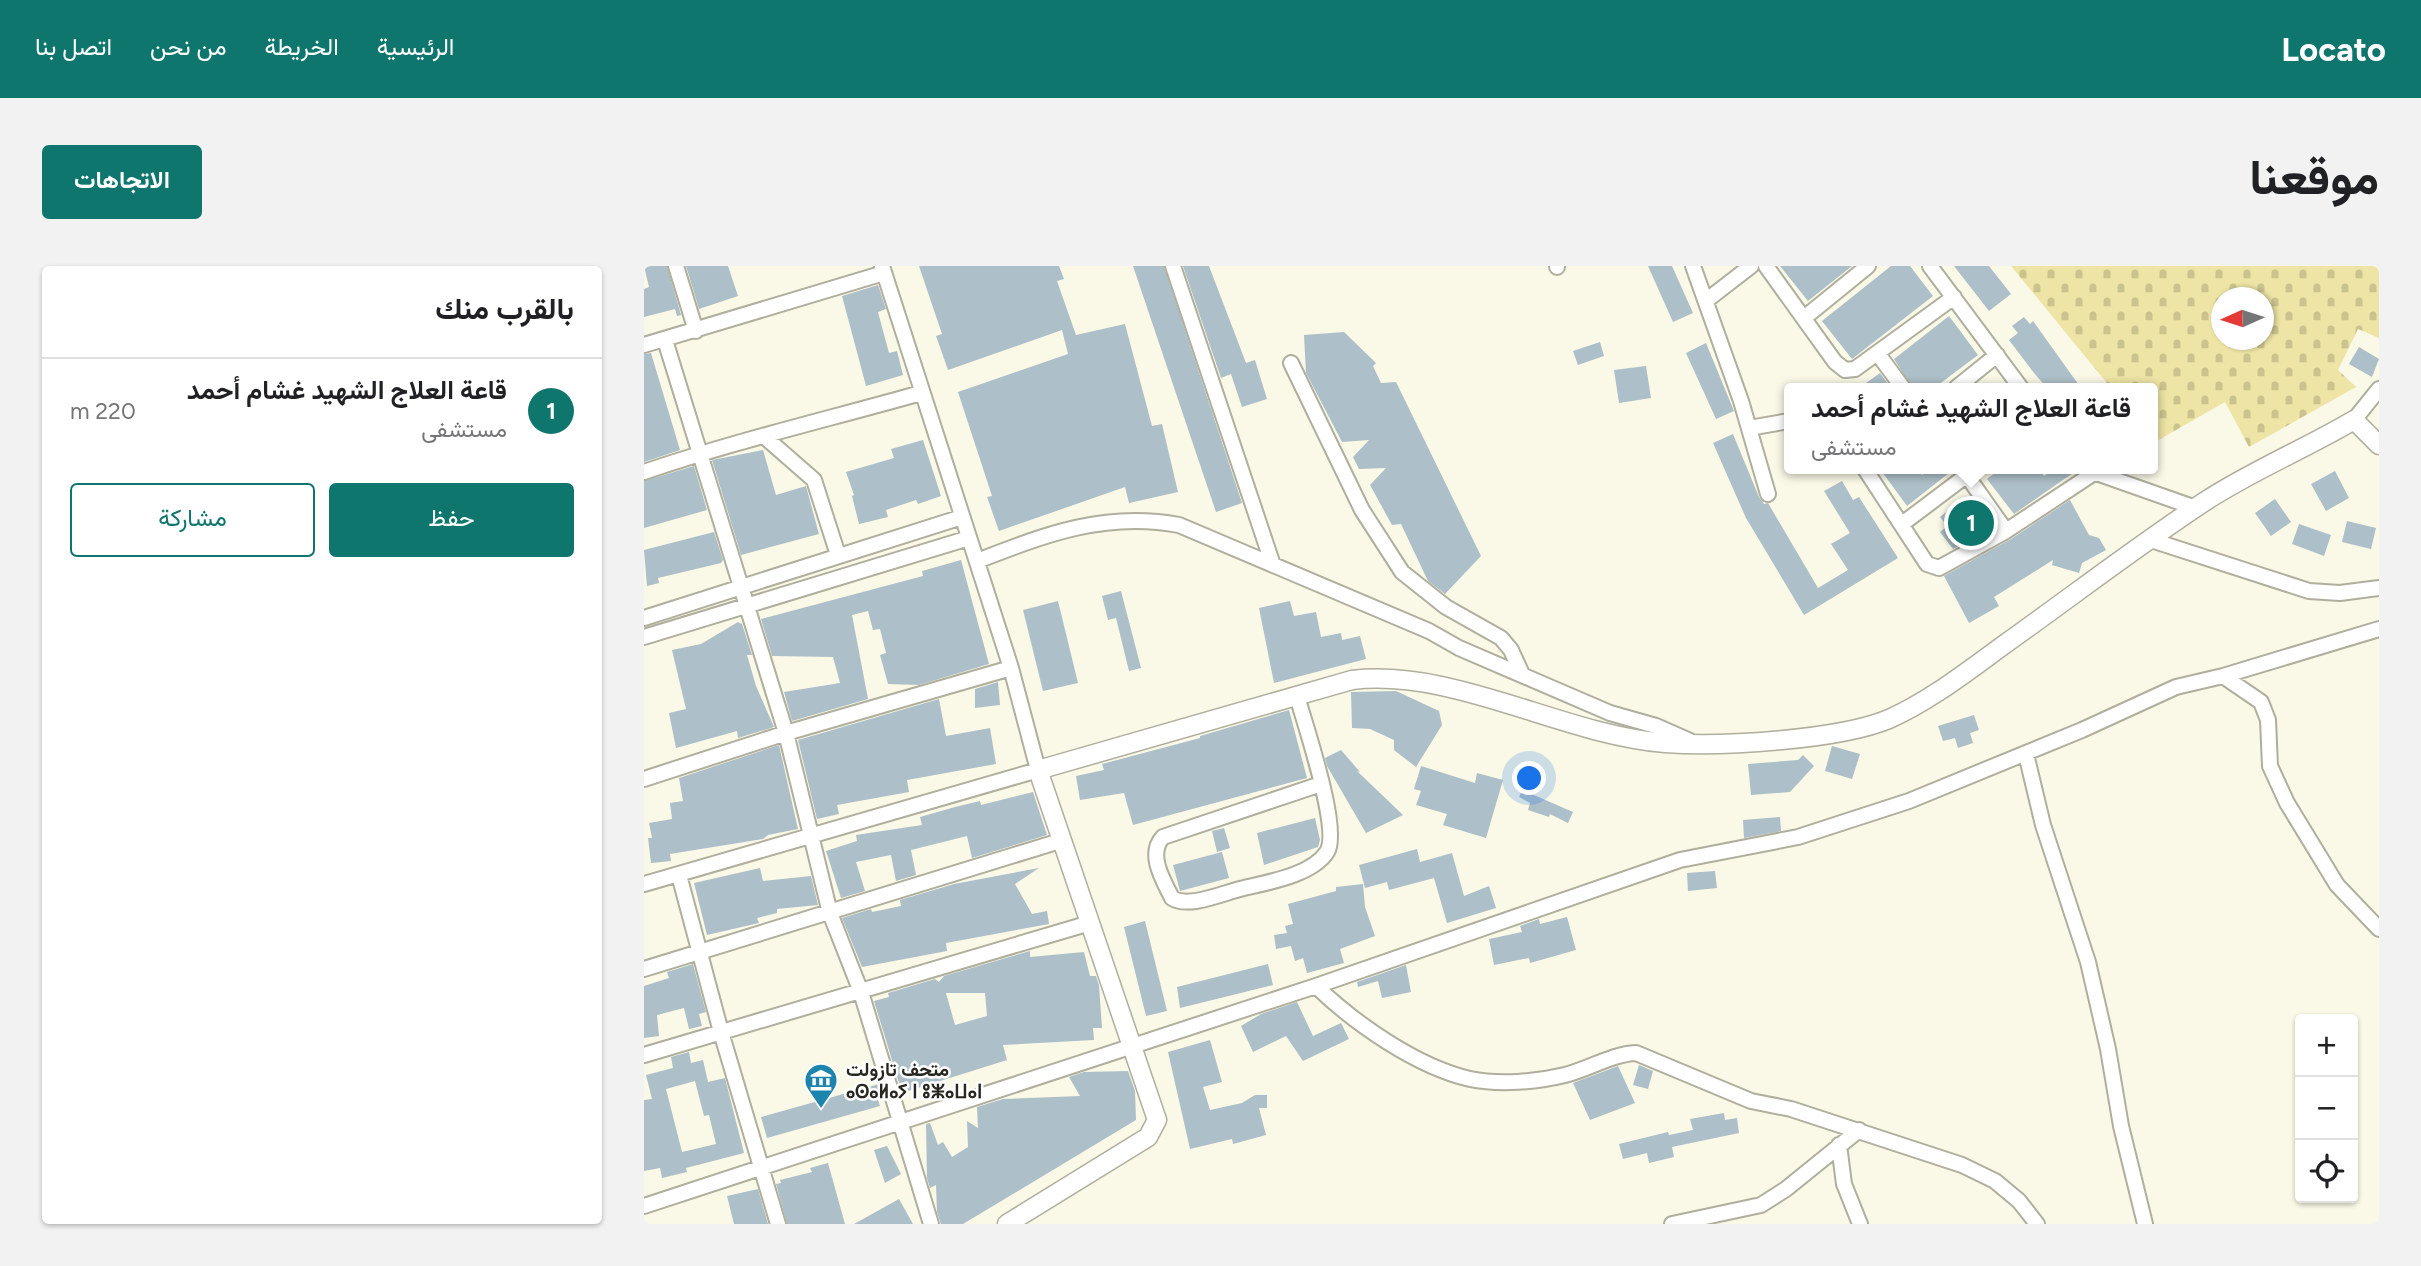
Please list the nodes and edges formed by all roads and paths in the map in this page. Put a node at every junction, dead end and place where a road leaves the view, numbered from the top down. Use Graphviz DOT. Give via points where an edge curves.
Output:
graph roads {
  1 [pos="676,266"];
  2 [pos="1173,266"];
  3 [pos="1693,266"];
  4 [pos="1751,266"];
  5 [pos="1766,266"];
  6 [pos="1868,266"];
  7 [pos="1930,266"];
  8 [pos="883,270"];
  9 [pos="1954,297"];
  10 [pos="1707,300"];
  11 [pos="1804,317"];
  12 [pos="696,331"];
  13 [pos="664,340"];
  14 [pos="644,345"];
  15 [pos="1878,354"];
  16 [pos="1997,355"];
  17 [pos="1291,363"];
  18 [pos="1899,383"];
  19 [pos="1962,383"];
  20 [pos="2017,383"];
  21 [pos="2379,389"];
  22 [pos="921,393"];
  23 [pos="2354,420"];
  24 [pos="1784,422"];
  25 [pos="1749,428"];
  26 [pos="766,438"];
  27 [pos="2379,445"];
  28 [pos="700,453"];
  29 [pos="644,472"];
  30 [pos="1868,474"];
  31 [pos="1964,474"];
  32 [pos="1970,474"];
  33 [pos="2086,474"];
  34 [pos="2099,474"];
  35 [pos="1768,494"];
  36 [pos="2196,508"];
  37 [pos="962,517"];
  38 [pos="1902,524"];
  39 [pos="2006,531"];
  40 [pos="970,538"];
  41 [pos="2151,540"];
  42 [pos="838,555"];
  43 [pos="976,561"];
  44 [pos="1273,565"];
  45 [pos="2379,588"];
  46 [pos="740,589"];
  47 [pos="746,604"];
  48 [pos="644,618"];
  49 [pos="2379,629"];
  50 [pos="648,636"];
  51 [pos="1011,668"];
  52 [pos="1522,674"];
  53 [pos="2223,676"];
  54 [pos="1297,696"];
  55 [pos="786,733"];
  56 [pos="1695,743"];
  57 [pos="2026,754"];
  58 [pos="1038,770"];
  59 [pos="644,779"];
  60 [pos="1321,784"];
  61 [pos="809,836"];
  62 [pos="1060,841"];
  63 [pos="679,875"];
  64 [pos="644,884"];
  65 [pos="830,914"];
  66 [pos="1090,923"];
  67 [pos="2379,929"];
  68 [pos="700,953"];
  69 [pos="644,969"];
  70 [pos="1316,986"];
  71 [pos="861,992"];
  72 [pos="721,1032"];
  73 [pos="1133,1044"];
  74 [pos="644,1055"];
  75 [pos="901,1122"];
  76 [pos="1859,1130"];
  77 [pos="1839,1145"];
  78 [pos="760,1167"];
  79 [pos="644,1206"];
  80 [pos="778,1224"];
  81 [pos="931,1224"];
  82 [pos="1007,1224"];
  83 [pos="1672,1224"];
  84 [pos="1860,1224"];
  85 [pos="2037,1224"];
  86 [pos="2145,1224"];
  1 -- 12 [label="street"];
  2 -- 44 [label="street"];
  3 -- 10 [label="street"];
  4 -- 10 [label="street"];
  5 -- 11 [label="street"];
  6 -- 11 [label="street"];
  7 -- 9 [label="street"];
  8 -- 12 [label="street"];
  8 -- 22 [label="street"];
  9 -- 15 [label="street"];
  9 -- 16 [label="street"];
  10 -- 25 [label="street"];
  11 -- 15 [label="street" via="1840,368 1855,369"];
  12 -- 13 [label="street"];
  13 -- 14 [label="street"];
  13 -- 28 [label="street"];
  15 -- 18 [label="street"];
  16 -- 19 [label="street"];
  16 -- 20 [label="street"];
  17 -- 52 [label="street" via="1362,510 1402,572 1446,607 1501,638"];
  21 -- 23 [label="street"];
  22 -- 26 [label="street"];
  22 -- 37 [label="street"];
  23 -- 27 [label="street"];
  23 -- 36 [label="street"];
  24 -- 25 [label="street"];
  25 -- 35 [label="street"];
  26 -- 28 [label="street"];
  26 -- 42 [label="street" via="814,480"];
  28 -- 29 [label="street"];
  28 -- 46 [label="street"];
  30 -- 38 [label="street"];
  31 -- 38 [label="street"];
  32 -- 39 [label="street"];
  33 -- 39 [label="street"];
  34 -- 36 [label="street"];
  36 -- 41 [label="street"];
  37 -- 40 [label="street"];
  37 -- 42 [label="street"];
  38 -- 39 [label="street" via="1927,564 1939,568"];
  40 -- 43 [label="street"];
  40 -- 47 [label="street"];
  41 -- 45 [label="street" via="2309,592"];
  41 -- 56 [label="street" via="1959,677 1891,718 1834,733"];
  42 -- 46 [label="street"];
  43 -- 44 [label="street" via="1072,526 1136,520 1189,527"];
  43 -- 51 [label="street"];
  44 -- 52 [label="street"];
  46 -- 47 [label="street"];
  46 -- 48 [label="street"];
  47 -- 50 [label="street"];
  47 -- 55 [label="street"];
  48 -- 50 [label="street"];
  49 -- 53 [label="street"];
  51 -- 55 [label="street"];
  51 -- 58 [label="street"];
  52 -- 56 [label="street" via="1610,713"];
  53 -- 57 [label="street" via="2164,692"];
  53 -- 67 [label="street" via="2261,702 2268,720 2270,766 2287,803 2337,886"];
  54 -- 56 [label="street" via="1382,676 1482,697 1638,739"];
  54 -- 58 [label="street"];
  54 -- 60 [label="street"];
  55 -- 59 [label="street"];
  55 -- 61 [label="street"];
  57 -- 70 [label="street" via="1909,801 1798,837 1680,860"];
  57 -- 86 [label="street" via="2043,825 2088,962"];
  58 -- 61 [label="street"];
  58 -- 62 [label="street"];
  60 -- 60 [label="street" via="1163,837 1156,857 1172,898 1186,902 1261,884 1306,869 1326,854 1333,841"];
  61 -- 63 [label="street"];
  61 -- 65 [label="street"];
  62 -- 65 [label="street"];
  62 -- 66 [label="street"];
  63 -- 64 [label="street"];
  63 -- 68 [label="street"];
  65 -- 68 [label="street"];
  65 -- 71 [label="street"];
  66 -- 71 [label="street"];
  66 -- 73 [label="street"];
  68 -- 69 [label="street"];
  68 -- 72 [label="street"];
  70 -- 73 [label="street"];
  70 -- 76 [label="street" via="1371,1031 1436,1067 1471,1079 1517,1082 1565,1075 1636,1053 1751,1101"];
  71 -- 72 [label="street"];
  71 -- 75 [label="street"];
  72 -- 74 [label="street"];
  72 -- 78 [label="street"];
  73 -- 75 [label="street"];
  73 -- 82 [label="street" via="1156,1113 1152,1132"];
  75 -- 78 [label="street"];
  75 -- 81 [label="street"];
  76 -- 77 [label="street"];
  76 -- 85 [label="street" via="1995,1181"];
  77 -- 83 [label="street" via="1761,1205"];
  77 -- 84 [label="street" via="1844,1184"];
  78 -- 79 [label="street"];
  78 -- 80 [label="street"];
}
